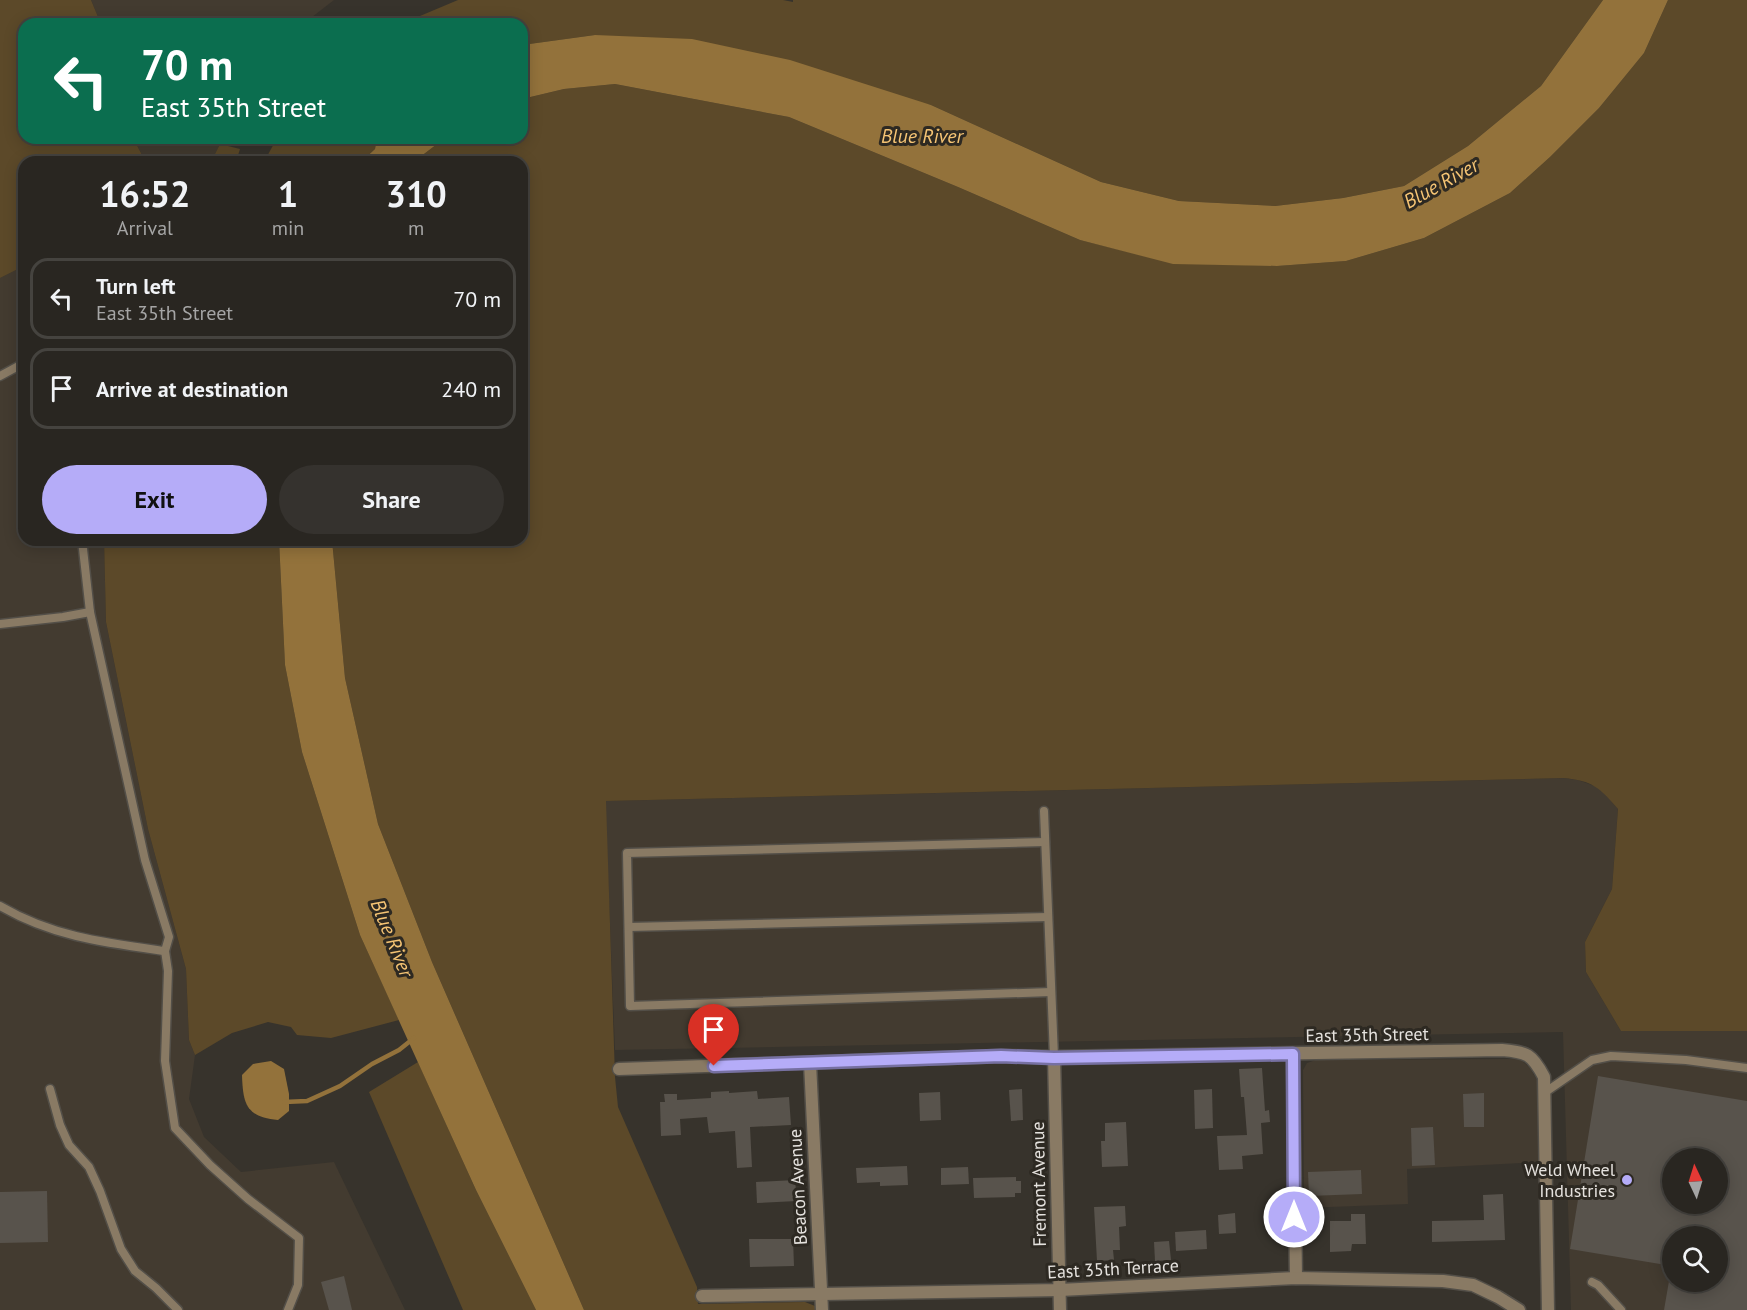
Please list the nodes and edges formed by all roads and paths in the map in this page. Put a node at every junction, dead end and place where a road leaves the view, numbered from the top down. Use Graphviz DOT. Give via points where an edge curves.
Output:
graph roads {
  1 [pos="18,366"];
  2 [pos="0,376"];
  3 [pos="83,546"];
  4 [pos="90,612"];
  5 [pos="0,624"];
  6 [pos="1044,811"];
  7 [pos="1045,843"];
  8 [pos="0,906"];
  9 [pos="1048,916"];
  10 [pos="629,927"];
  11 [pos="165,951"];
  12 [pos="1051,992"];
  13 [pos="1293,1054"];
  14 [pos="1054,1058"];
  15 [pos="810,1063"];
  16 [pos="1747,1068"];
  17 [pos="619,1069"];
  18 [pos="50,1089"];
  19 [pos="1544,1093"];
  20 [pos="1296,1278"];
  21 [pos="1592,1282"];
  22 [pos="1060,1290"];
  23 [pos="821,1293"];
  24 [pos="702,1296"];
  25 [pos="178,1310"];
  26 [pos="288,1310"];
  27 [pos="822,1310"];
  28 [pos="1060,1310"];
  29 [pos="1519,1310"];
  30 [pos="1548,1310"];
  31 [pos="1621,1310"];
  1 -- 2 [label="lane"];
  3 -- 4 [label="lane"];
  4 -- 5 [label="lane"];
  4 -- 11 [label="lane" via="145,860 169,937"];
  6 -- 7 [label="lane"];
  7 -- 9 [label="lane"];
  7 -- 10 [label="lane" via="627,853"];
  8 -- 11 [label="lane" via="25,921 61,933"];
  9 -- 10 [label="lane"];
  9 -- 12 [label="lane"];
  10 -- 12 [label="lane" via="630,1006"];
  11 -- 26 [label="lane" via="165,1061 175,1128 210,1166 299,1239 298,1285"];
  12 -- 14 [label="lane"];
  13 -- 14 [label="street, East 35th Street"];
  13 -- 19 [label="street, East 35th Street" via="1523,1052 1537,1063 1544,1077"];
  13 -- 20 [label="street"];
  14 -- 15 [label="street, East 35th Street" via="1001,1056"];
  14 -- 22 [label="street, Fremont Avenue"];
  15 -- 17 [label="street, East 35th Street"];
  15 -- 23 [label="street, Beacon Avenue"];
  16 -- 19 [label="lane" via="1611,1056 1592,1060"];
  18 -- 25 [label="lane" via="60,1125 69,1145 89,1167 121,1249 135,1271"];
  19 -- 30 [label="street"];
  20 -- 22 [label="street, East 35th Terrace"];
  20 -- 29 [label="street, East 35th Terrace" via="1473,1285"];
  21 -- 31 [label="lane"];
  22 -- 23 [label="street, East 35th Terrace"];
  22 -- 28 [label="street, Fremont Avenue"];
  23 -- 24 [label="street, East 35th Terrace"];
  23 -- 27 [label="street, Beacon Avenue"];
}
